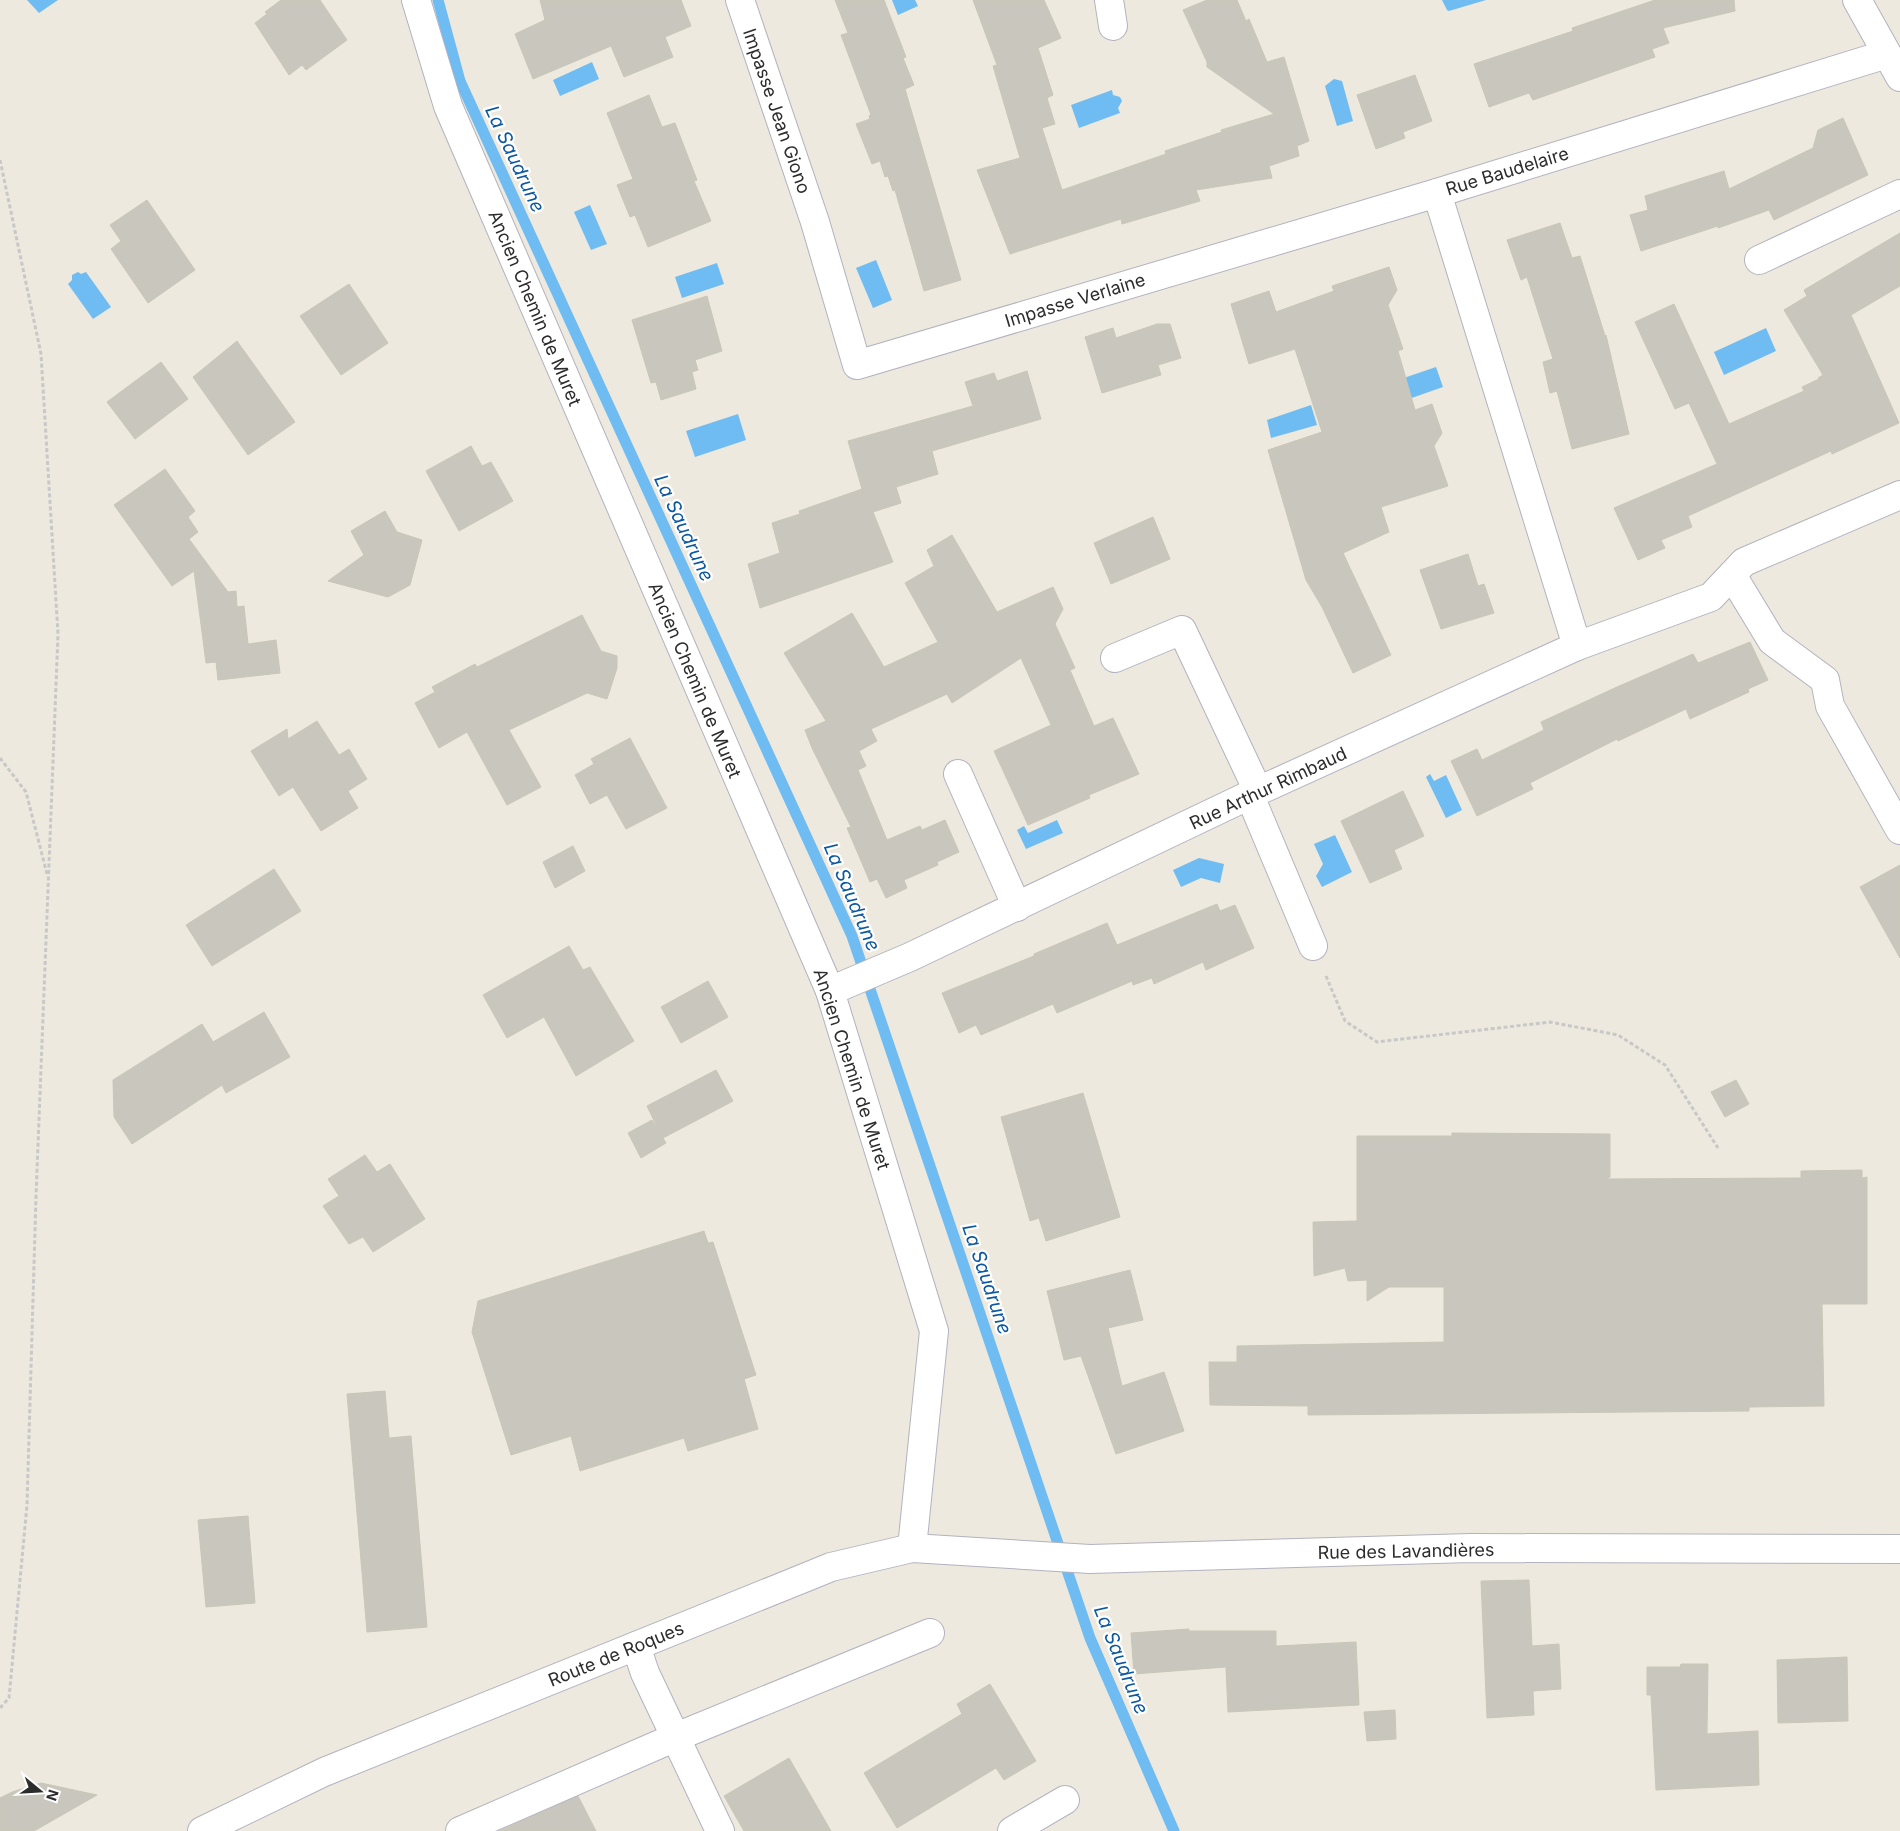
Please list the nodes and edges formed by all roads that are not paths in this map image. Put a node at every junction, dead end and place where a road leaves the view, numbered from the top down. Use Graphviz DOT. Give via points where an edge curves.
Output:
graph roads {
  1 [pos="416,0"];
  2 [pos="740,0"];
  3 [pos="1857,0"];
  4 [pos="1886,54"];
  5 [pos="1900,78"];
  6 [pos="1437,193"];
  7 [pos="1900,194"];
  8 [pos="815,222"];
  9 [pos="1759,260"];
  10 [pos="1900,495"];
  11 [pos="1732,574"];
  12 [pos="1577,646"];
  13 [pos="1115,658"];
  14 [pos="958,774"];
  15 [pos="1254,794"];
  16 [pos="1900,830"];
  17 [pos="1017,907"];
  18 [pos="1313,946"];
  19 [pos="830,991"];
  20 [pos="912,1548"];
  21 [pos="1900,1549"];
  22 [pos="930,1633"];
  23 [pos="636,1646"];
  24 [pos="676,1737"];
  25 [pos="1065,1800"];
  26 [pos="202,1831"];
  27 [pos="460,1831"];
  28 [pos="720,1831"];
  29 [pos="1012,1831"];
  1 -- 19 [label="street, Ancien Chemin de Muret" via="448,106"];
  2 -- 8 [label="street, Impasse Jean Giono"];
  3 -- 4 [label="street"];
  4 -- 5 [label="street"];
  4 -- 6 [label="street, Rue Baudelaire"];
  6 -- 8 [label="street, Impasse Verlaine" via="857,365"];
  6 -- 12 [label="street, Rue Baudelaire"];
  7 -- 9 [label="street"];
  10 -- 11 [label="street" via="1744,562"];
  11 -- 12 [label="street, Rue Arthur Rimbaud" via="1710,597"];
  11 -- 16 [label="street" via="1772,641 1825,680 1830,706"];
  12 -- 15 [label="street, Rue Arthur Rimbaud"];
  13 -- 15 [label="street" via="1182,630"];
  14 -- 17 [label="street"];
  15 -- 17 [label="street, Rue Arthur Rimbaud"];
  15 -- 18 [label="street"];
  17 -- 19 [label="street, Rue Arthur Rimbaud"];
  19 -- 20 [label="street, Ancien Chemin de Muret" via="934,1331"];
  20 -- 21 [label="street, Rue des Lavandières" via="1105,1559 1471,1548"];
  20 -- 23 [label="street, Route de Roques" via="831,1567"];
  22 -- 24 [label="street"];
  23 -- 24 [label="street"];
  23 -- 26 [label="street, Route de Roques" via="324,1772"];
  24 -- 27 [label="street"];
  24 -- 28 [label="street"];
  25 -- 29 [label="street"];
}
